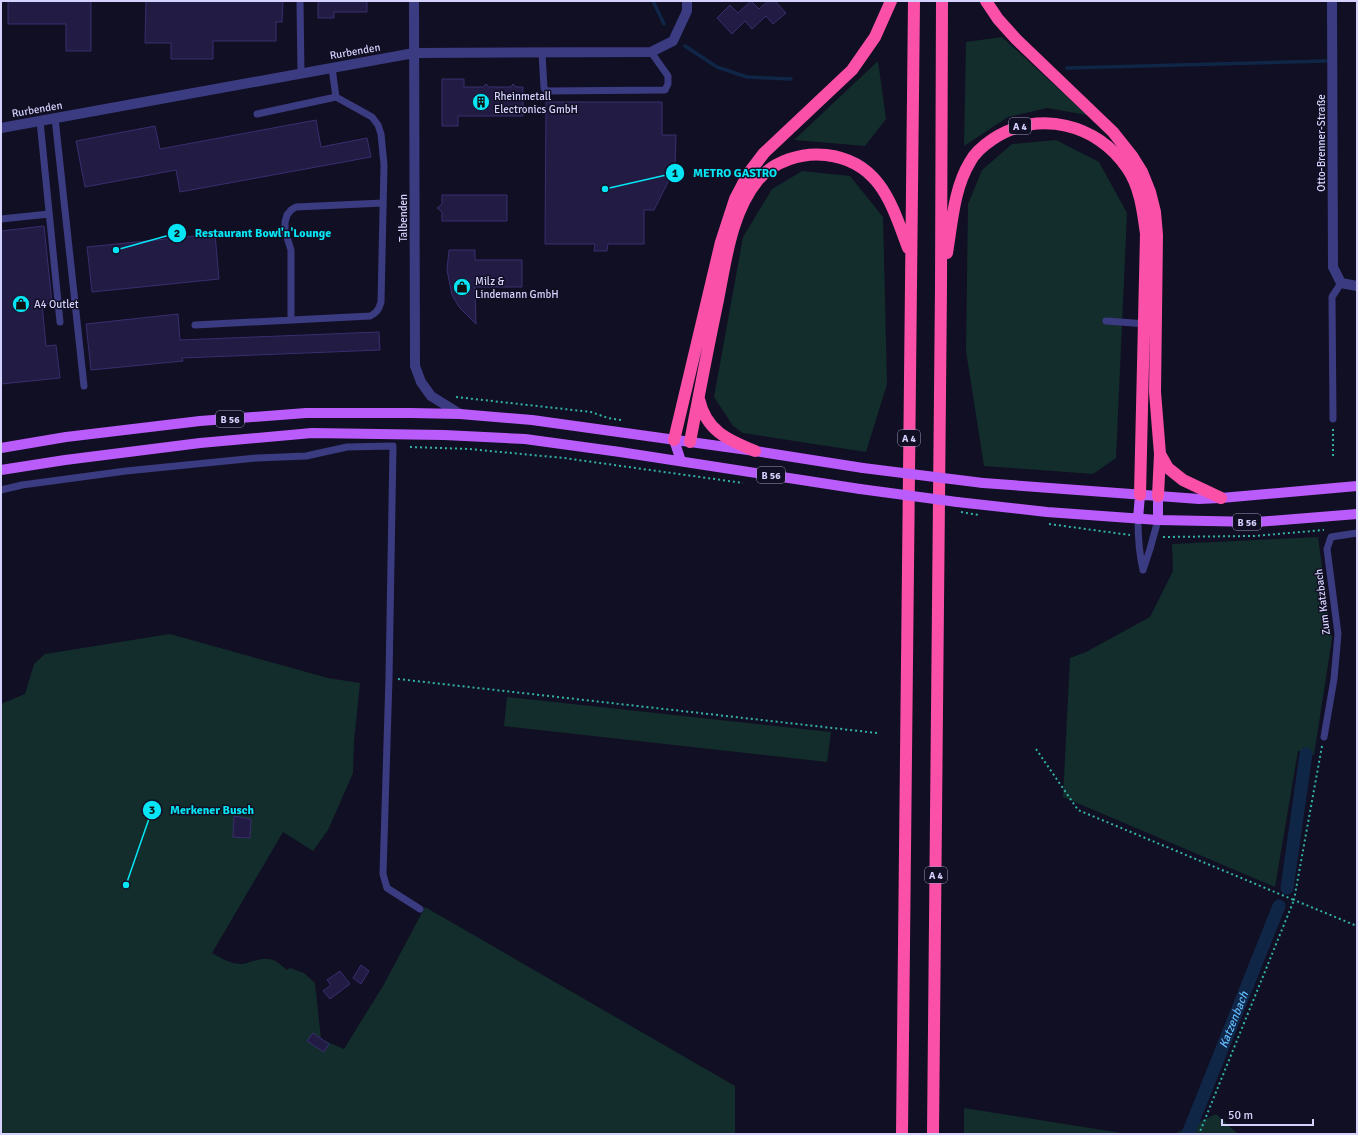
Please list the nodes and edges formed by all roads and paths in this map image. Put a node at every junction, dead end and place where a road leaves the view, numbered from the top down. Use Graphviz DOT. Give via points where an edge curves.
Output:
graph roads {
  1 [pos="300,1"];
  2 [pos="414,1"];
  3 [pos="687,1"];
  4 [pos="891,1"];
  5 [pos="914,1"];
  6 [pos="942,1"];
  7 [pos="986,1"];
  8 [pos="1332,1"];
  9 [pos="542,52"];
  10 [pos="651,52"];
  11 [pos="414,53"];
  12 [pos="332,68"];
  13 [pos="301,74"];
  14 [pos="336,97"];
  15 [pos="256,114"];
  16 [pos="54,118"];
  17 [pos="40,121"];
  18 [pos="1,128"];
  19 [pos="383,203"];
  20 [pos="49,214"];
  21 [pos="1,219"];
  22 [pos="911,256"];
  23 [pos="1341,283"];
  24 [pos="1357,286"];
  25 [pos="941,287"];
  26 [pos="291,320"];
  27 [pos="1106,321"];
  28 [pos="60,322"];
  29 [pos="1150,324"];
  30 [pos="195,325"];
  31 [pos="84,386"];
  32 [pos="453,397"];
  33 [pos="699,398"];
  34 [pos="460,414"];
  35 [pos="1333,419"];
  36 [pos="631,434"];
  37 [pos="674,440"];
  38 [pos="690,442"];
  39 [pos="393,446"];
  40 [pos="1,448"];
  41 [pos="755,451"];
  42 [pos="628,453"];
  43 [pos="1160,454"];
  44 [pos="1333,456"];
  45 [pos="681,461"];
  46 [pos="625,467"];
  47 [pos="1,470"];
  48 [pos="744,484"];
  49 [pos="1357,486"];
  50 [pos="1,490"];
  51 [pos="1140,495"];
  52 [pos="1158,496"];
  53 [pos="1221,498"];
  54 [pos="1357,514"];
  55 [pos="1138,519"];
  56 [pos="1158,520"];
  57 [pos="1357,533"];
  58 [pos="389,678"];
  59 [pos="877,732"];
  60 [pos="1324,737"];
  61 [pos="1036,749"];
  62 [pos="1294,900"];
  63 [pos="420,909"];
  64 [pos="1357,926"];
  65 [pos="902,1134"];
  66 [pos="934,1134"];
  67 [pos="1199,1134"];
  1 -- 13 [label="lane"];
  2 -- 11 [label="street, Talbenden"];
  3 -- 10 [label="street, Rurbenden" via="687,11 673,41"];
  4 -- 37 [label="highway" via="875,37 852,70 764,153 743,182 731,210 717,261"];
  5 -- 22 [label="highway, A 4"];
  6 -- 25 [label="highway, A 4"];
  7 -- 29 [label="highway" via="1016,39 1113,132 1139,168 1150,192 1156,223 1157,253"];
  8 -- 23 [label="street, Otto-Brenner-Straße" via="1333,267"];
  9 -- 10 [label="street, Rurbenden"];
  9 -- 10 [label="lane" via="544,88 547,91 665,90 668,76"];
  9 -- 11 [label="street, Rurbenden"];
  11 -- 12 [label="street, Rurbenden"];
  11 -- 34 [label="street, Talbenden" via="415,366 421,382 431,396"];
  12 -- 13 [label="street, Rurbenden"];
  12 -- 14 [label="lane"];
  13 -- 16 [label="street, Rurbenden"];
  14 -- 15 [label="lane"];
  14 -- 19 [label="lane" via="372,117 378,125 384,165"];
  16 -- 17 [label="street, Rurbenden"];
  16 -- 31 [label="lane"];
  17 -- 18 [label="street, Rurbenden"];
  17 -- 20 [label="lane"];
  19 -- 26 [label="lane" via="380,308 370,316"];
  19 -- 26 [label="lane" via="296,207 287,215 285,231 291,250"];
  20 -- 21 [label="lane"];
  20 -- 28 [label="lane"];
  22 -- 33 [label="highway" via="885,192 875,179 856,164 842,158 819,154 791,158 773,168 759,179 749,193 734,230"];
  22 -- 65 [label="highway, A 4"];
  23 -- 24 [label="street"];
  23 -- 35 [label="lane" via="1332,297"];
  25 -- 29 [label="highway, A 4" via="956,198 966,169 975,155 988,142 1024,125 1042,123 1067,126 1082,130 1108,146 1132,177 1139,197 1146,234"];
  25 -- 66 [label="highway, A 4"];
  26 -- 30 [label="lane"];
  27 -- 29 [label="lane"];
  29 -- 43 [label="highway"];
  29 -- 51 [label="highway"];
  32 -- 36 [label="path" via="591,412 633,422"];
  33 -- 38 [label="highway"];
  33 -- 41 [label="highway" via="704,415 716,430"];
  34 -- 36 [label="main road, B 56" via="532,420"];
  34 -- 40 [label="main road, B 56" via="306,413 200,421 66,437"];
  35 -- 44 [label="path"];
  36 -- 37 [label="main road, B 56"];
  37 -- 38 [label="main road, B 56"];
  37 -- 45 [label="main road"];
  38 -- 41 [label="main road, B 56"];
  38 -- 45 [label="main road"];
  39 -- 46 [label="path" via="469,449"];
  39 -- 50 [label="lane" via="347,447 306,456 257,458 126,471"];
  39 -- 58 [label="lane"];
  41 -- 51 [label="main road, B 56, bridge" via="983,483"];
  42 -- 45 [label="main road, B 56"];
  42 -- 46 [label="path"];
  42 -- 47 [label="main road, B 56" via="525,439 312,433 192,444"];
  43 -- 52 [label="highway"];
  43 -- 53 [label="highway" via="1168,468 1183,480"];
  45 -- 55 [label="main road, B 56, bridge" via="981,505"];
  46 -- 48 [label="path"];
  49 -- 53 [label="main road, B 56"];
  51 -- 52 [label="main road, B 56"];
  51 -- 55 [label="main road"];
  52 -- 53 [label="main road, B 56"];
  52 -- 56 [label="main road"];
  54 -- 56 [label="main road, B 56" via="1257,522"];
  55 -- 56 [label="main road, B 56"];
  55 -- 56 [label="lane" via="1143,570"];
  57 -- 60 [label="lane, Zum Katzbach" via="1331,537 1327,548 1338,634 1334,679"];
  58 -- 59 [label="path"];
  58 -- 63 [label="lane" via="383,874 387,888"];
  60 -- 62 [label="path"];
  61 -- 62 [label="path" via="1078,810"];
  62 -- 64 [label="path"];
  62 -- 67 [label="path"];
}
